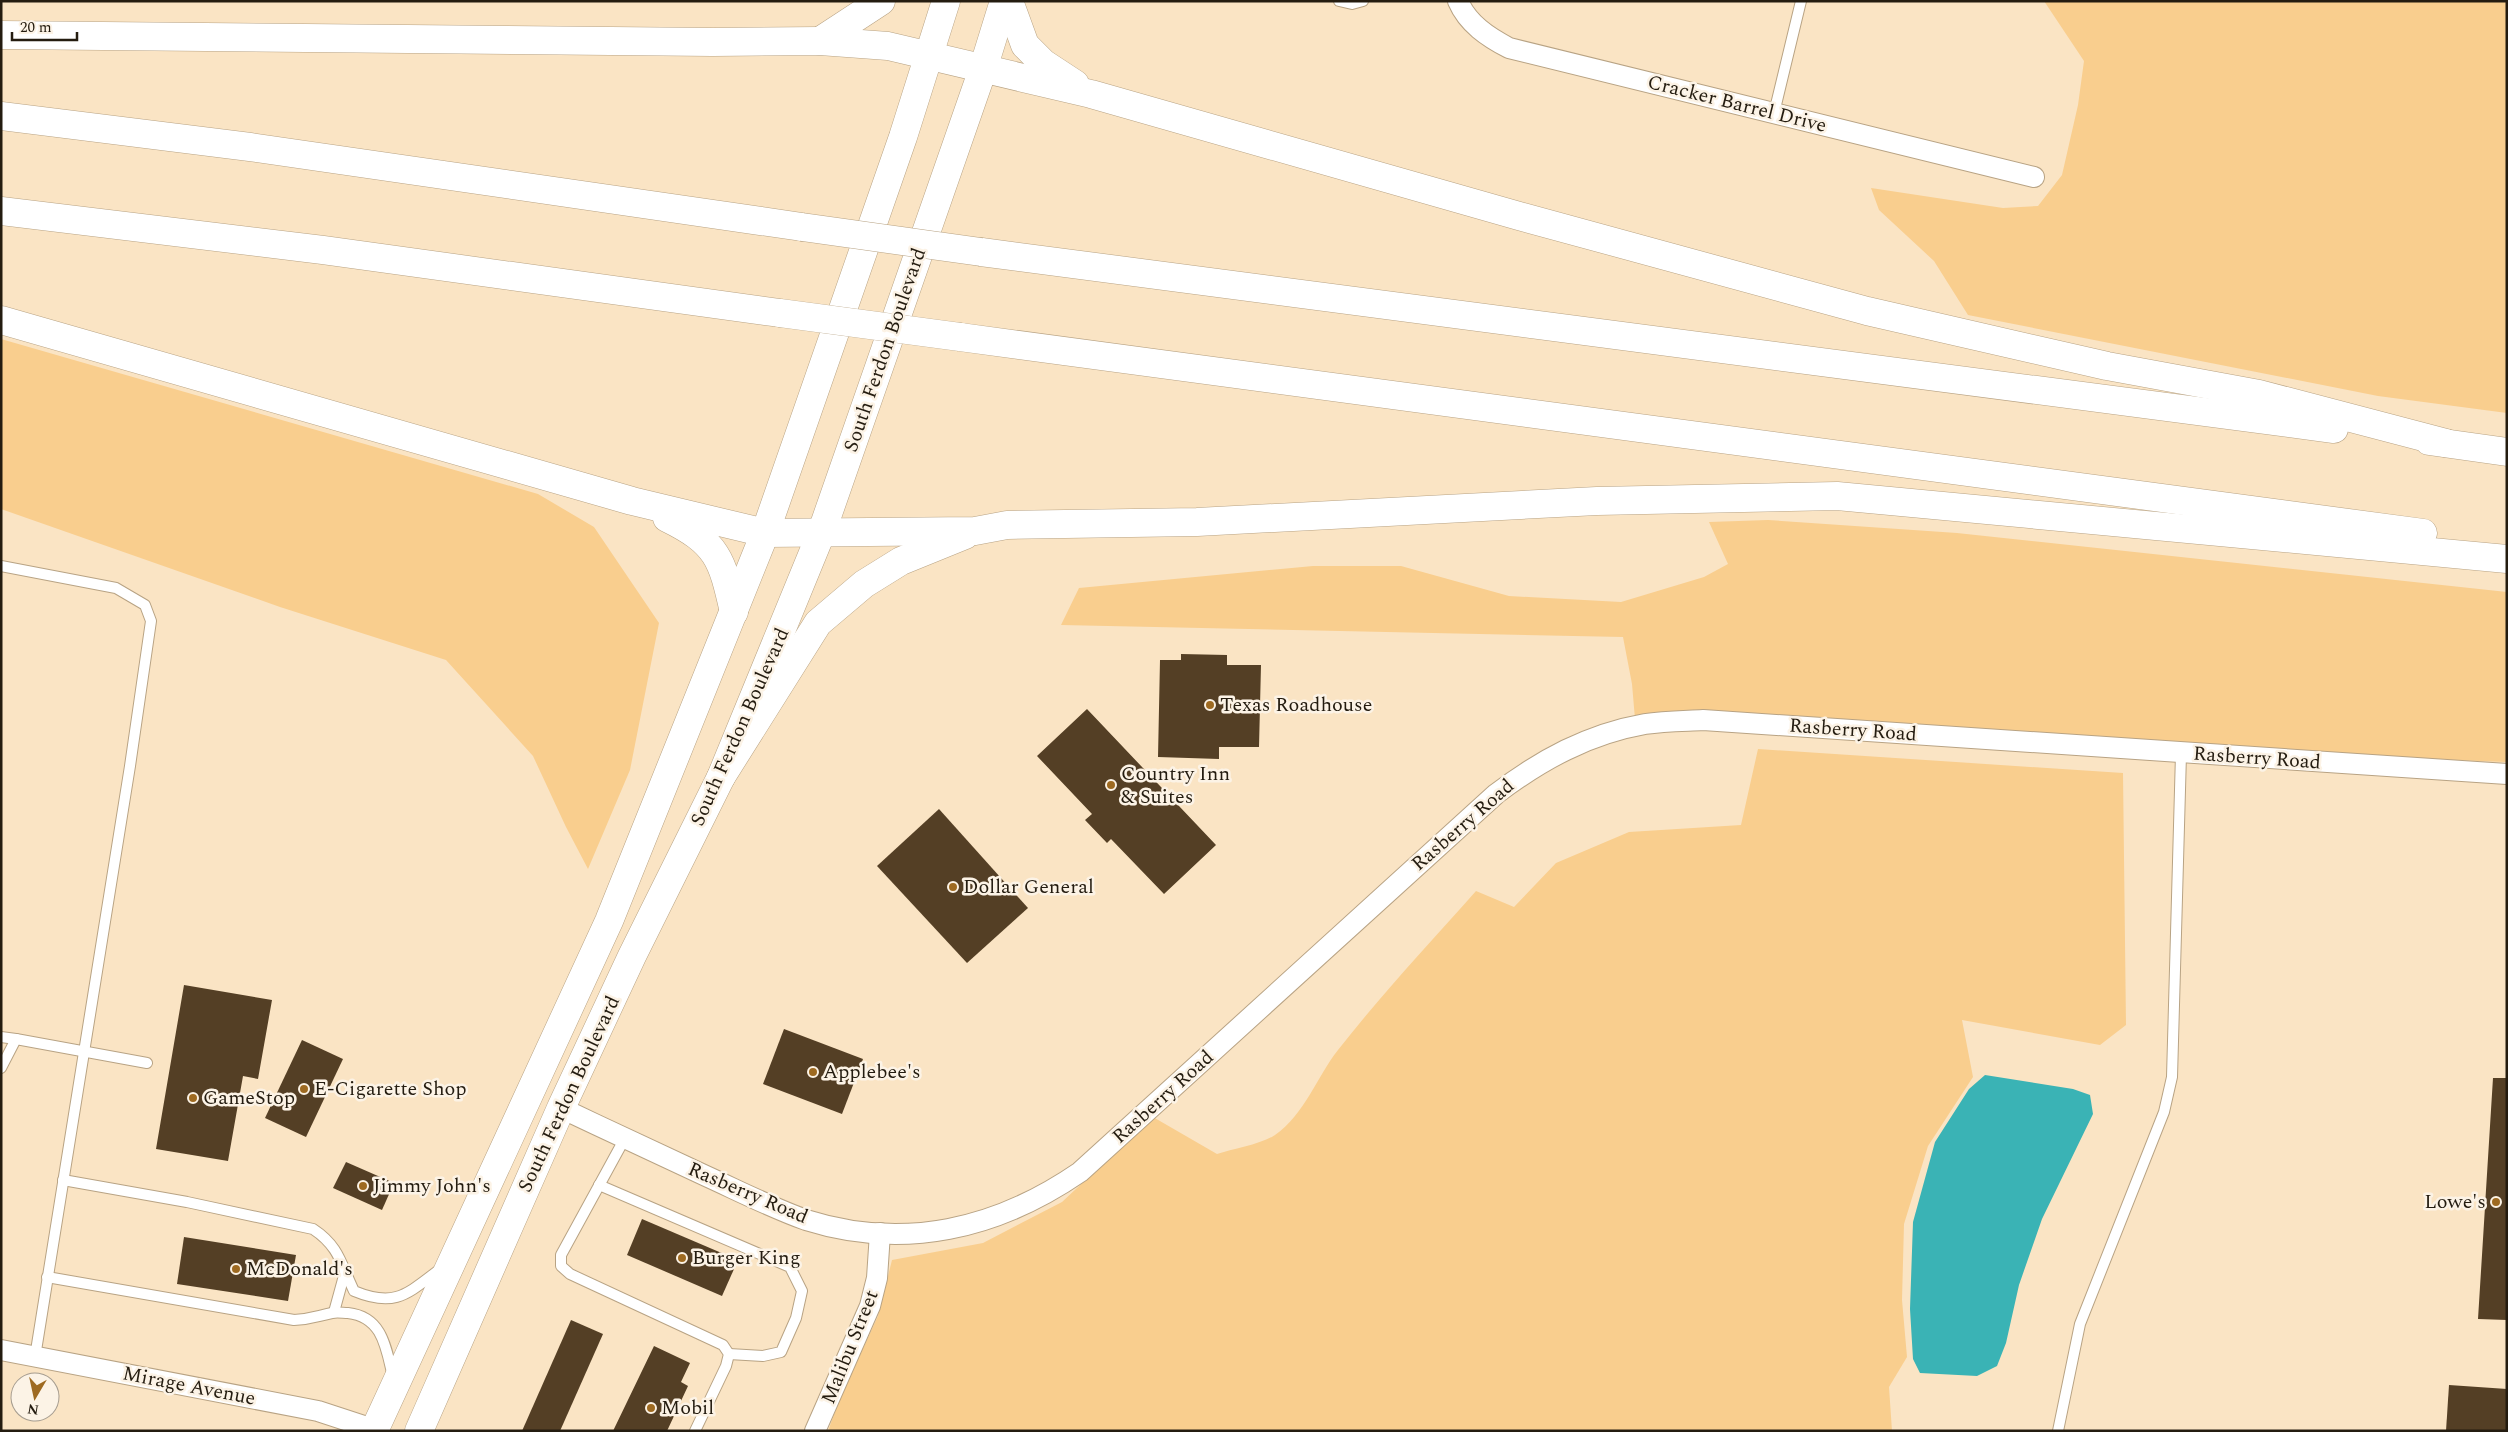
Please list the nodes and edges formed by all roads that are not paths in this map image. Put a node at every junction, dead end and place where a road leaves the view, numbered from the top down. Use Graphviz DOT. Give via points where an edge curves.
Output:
graph roads {
  1 [pos="881,1"];
  2 [pos="946,1"];
  3 [pos="1004,1"];
  4 [pos="1010,1"];
  5 [pos="1339,1"];
  6 [pos="1363,1"];
  7 [pos="1458,1"];
  8 [pos="1801,1"];
  9 [pos="1,35"];
  10 [pos="820,41"];
  11 [pos="929,57"];
  12 [pos="983,69"];
  13 [pos="1091,94"];
  14 [pos="1774,113"];
  15 [pos="1,116"];
  16 [pos="2034,177"];
  17 [pos="1,211"];
  18 [pos="1,320"];
  19 [pos="2446,443"];
  20 [pos="2507,452"];
  21 [pos="632,501"];
  22 [pos="975,530"];
  23 [pos="822,531"];
  24 [pos="766,533"];
  25 [pos="2507,544"];
  26 [pos="2507,559"];
  27 [pos="1,566"];
  28 [pos="734,612"];
  29 [pos="2181,754"];
  30 [pos="2507,774"];
  31 [pos="721,777"];
  32 [pos="1,1037"];
  33 [pos="16,1040"];
  34 [pos="83,1050"];
  35 [pos="147,1063"];
  36 [pos="1,1068"];
  37 [pos="561,1108"];
  38 [pos="625,1138"];
  39 [pos="63,1180"];
  40 [pos="599,1185"];
  41 [pos="880,1233"];
  42 [pos="452,1260"];
  43 [pos="345,1272"];
  44 [pos="47,1277"];
  45 [pos="334,1312"];
  46 [pos="1,1350"];
  47 [pos="729,1354"];
  48 [pos="34,1357"];
  49 [pos="395,1384"];
  50 [pos="376,1430"];
  51 [pos="419,1431"];
  52 [pos="695,1431"];
  53 [pos="815,1431"];
  54 [pos="2058,1431"];
  1 -- 10 [label="main road"];
  2 -- 11 [label="main road, South Ferdon Boulevard"];
  3 -- 12 [label="main road, South Ferdon Boulevard"];
  4 -- 13 [label="main road" via="1025,44 1044,63"];
  5 -- 6 [label="lane" via="1352,4"];
  7 -- 14 [label="street, Cracker Barrel Drive" via="1475,25 1509,48"];
  8 -- 14 [label="lane"];
  9 -- 10 [label="main road"];
  10 -- 11 [label="main road" via="888,46"];
  11 -- 12 [label="main road"];
  11 -- 24 [label="main road, South Ferdon Boulevard"];
  12 -- 13 [label="main road"];
  12 -- 23 [label="main road, South Ferdon Boulevard"];
  13 -- 19 [label="main road" via="1867,311 2107,366 2259,394"];
  14 -- 16 [label="street, Cracker Barrel Drive"];
  15 -- 19 [label="main road, bridge" via="250,147 981,252"];
  17 -- 25 [label="main road, bridge" via="322,250"];
  18 -- 21 [label="main road"];
  19 -- 20 [label="main road"];
  21 -- 24 [label="main road"];
  21 -- 28 [label="main road" via="690,530 710,547 724,568"];
  22 -- 23 [label="main road"];
  22 -- 26 [label="main road" via="1007,525 1197,522 1597,501 1837,496"];
  22 -- 31 [label="main road" via="901,561 864,584 818,623"];
  23 -- 24 [label="main road"];
  23 -- 31 [label="main road, South Ferdon Boulevard"];
  24 -- 28 [label="main road, South Ferdon Boulevard"];
  27 -- 34 [label="lane" via="116,588 145,605 151,622"];
  28 -- 42 [label="main road, South Ferdon Boulevard" via="609,921"];
  29 -- 30 [label="street, Rasberry Road"];
  29 -- 41 [label="street, Rasberry Road" via="1703,720 1647,724 1592,737 1542,761 1496,794 1080,1172 1034,1201 984,1221 930,1233"];
  29 -- 54 [label="lane" via="2172,1077 2164,1112 2080,1324"];
  31 -- 37 [label="main road, South Ferdon Boulevard"];
  32 -- 33 [label="lane"];
  33 -- 34 [label="lane"];
  33 -- 36 [label="lane"];
  34 -- 35 [label="lane"];
  34 -- 39 [label="lane"];
  37 -- 38 [label="street, Rasberry Road"];
  37 -- 51 [label="main road, South Ferdon Boulevard"];
  38 -- 40 [label="lane"];
  38 -- 41 [label="street, Rasberry Road" via="780,1210 838,1228"];
  39 -- 43 [label="lane" via="313,1229 329,1239"];
  39 -- 44 [label="lane"];
  40 -- 47 [label="lane" via="561,1255 561,1266 570,1274 723,1345"];
  40 -- 47 [label="lane" via="790,1267 802,1290 796,1318 781,1352 763,1356"];
  41 -- 53 [label="street, Malibu Street" via="877,1278 870,1306"];
  42 -- 43 [label="lane" via="412,1290 393,1299 371,1298 354,1290"];
  42 -- 49 [label="main road, South Ferdon Boulevard"];
  43 -- 45 [label="lane"];
  44 -- 45 [label="lane" via="294,1320 314,1319"];
  44 -- 48 [label="lane"];
  45 -- 49 [label="lane" via="358,1314 373,1322 384,1340"];
  46 -- 48 [label="street, Mirage Avenue"];
  47 -- 52 [label="lane"];
  48 -- 50 [label="street, Mirage Avenue" via="318,1411"];
  49 -- 50 [label="main road, South Ferdon Boulevard"];
}
